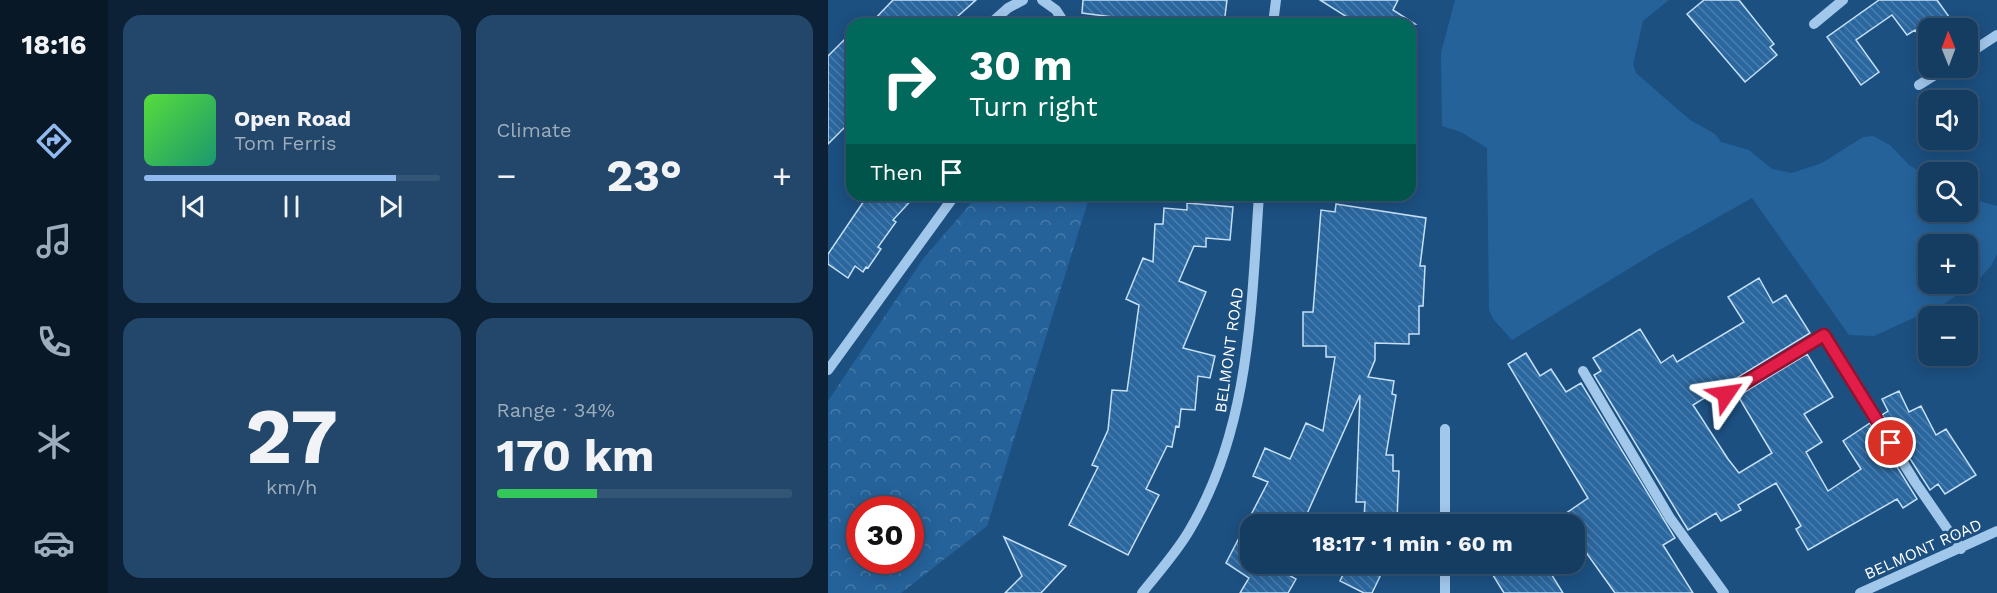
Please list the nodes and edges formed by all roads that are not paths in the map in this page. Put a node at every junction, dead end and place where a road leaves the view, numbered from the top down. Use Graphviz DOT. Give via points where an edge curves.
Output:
graph roads {
  1 [pos="1023,0"];
  2 [pos="1042,0"];
  3 [pos="1276,0"];
  4 [pos="1843,0"];
  5 [pos="997,18"];
  6 [pos="1061,18"];
  7 [pos="1274,18"];
  8 [pos="1814,24"];
  9 [pos="1997,35"];
  10 [pos="1978,47"];
  11 [pos="1930,78"];
  12 [pos="1919,85"];
  13 [pos="951,201"];
  14 [pos="1259,201"];
  15 [pos="828,370"];
  16 [pos="1583,371"];
  17 [pos="1726,394"];
  18 [pos="1446,429"];
  19 [pos="1445,514"];
  20 [pos="1997,531"];
  21 [pos="1961,549"];
  22 [pos="1445,574"];
  23 [pos="1142,593"];
  24 [pos="1445,593"];
  25 [pos="1724,593"];
  26 [pos="1860,593"];
  1 -- 5 [label="street"];
  2 -- 6 [label="street"];
  3 -- 7 [label="street"];
  4 -- 8 [label="street"];
  9 -- 10 [label="street"];
  11 -- 12 [label="street"];
  13 -- 15 [label="street"];
  14 -- 23 [label="street, BELMONT ROAD" via="1242,394 1234,426 1204,505 1188,533"];
  16 -- 25 [label="street" via="1670,518"];
  17 -- 21 [label="street" via="1824,335"];
  18 -- 19 [label="street"];
  20 -- 21 [label="street, BELMONT ROAD"];
  21 -- 26 [label="street, BELMONT ROAD"];
  22 -- 24 [label="street"];
}
